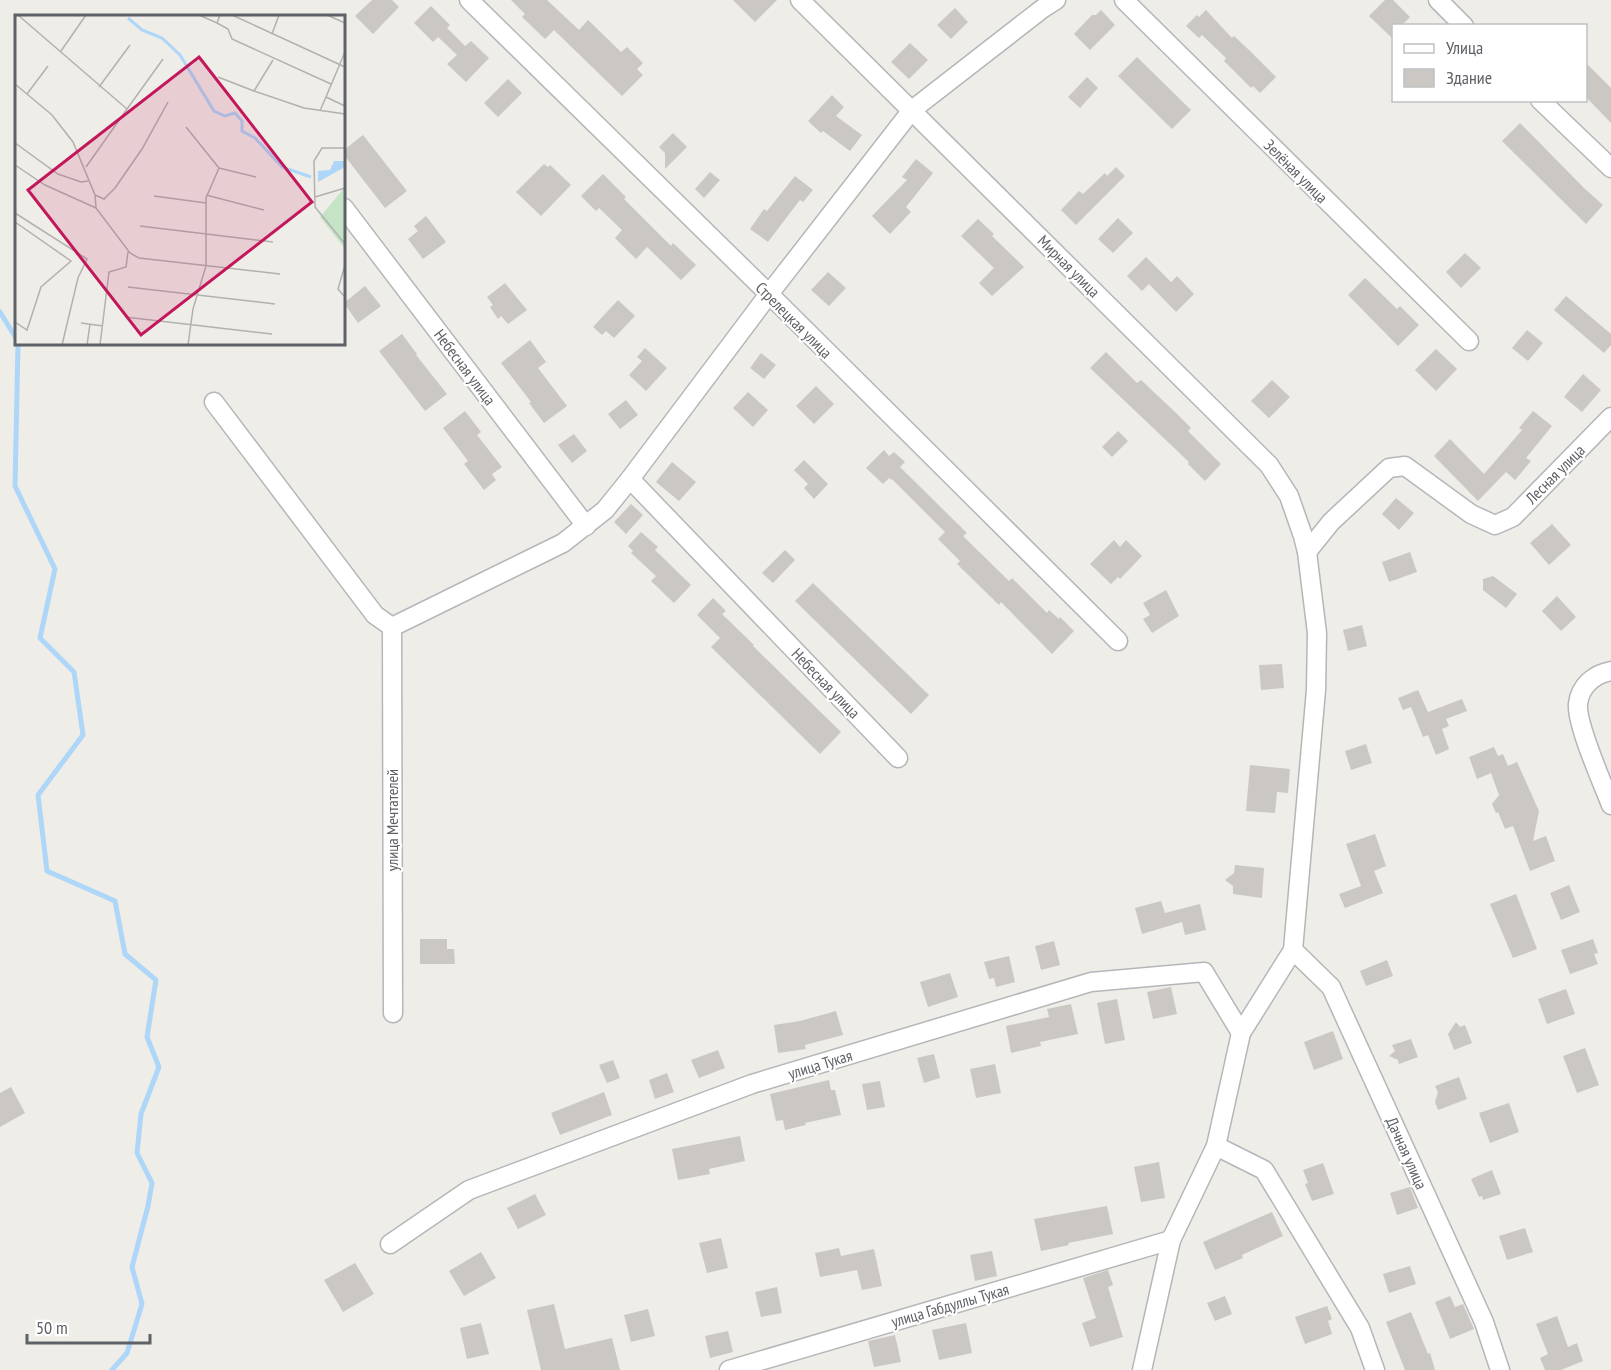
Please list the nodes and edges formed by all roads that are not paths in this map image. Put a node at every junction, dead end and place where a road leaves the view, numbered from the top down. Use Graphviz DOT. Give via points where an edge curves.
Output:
graph roads {
  1 [pos="469,0"];
  2 [pos="800,0"];
  3 [pos="1056,0"];
  4 [pos="1124,0"];
  5 [pos="1438,0"];
  6 [pos="1462,24"];
  7 [pos="1542,102"];
  8 [pos="912,110"];
  9 [pos="1611,168"];
  10 [pos="345,209"];
  11 [pos="769,294"];
  12 [pos="1469,341"];
  13 [pos="214,402"];
  14 [pos="1611,417"];
  15 [pos="630,479"];
  16 [pos="586,526"];
  17 [pos="1307,552"];
  18 [pos="392,627"];
  19 [pos="1118,641"];
  20 [pos="1611,671"];
  21 [pos="898,758"];
  22 [pos="1611,805"];
  23 [pos="1293,950"];
  24 [pos="393,1013"];
  25 [pos="1241,1033"];
  26 [pos="1216,1146"];
  27 [pos="1171,1240"];
  28 [pos="390,1244"];
  29 [pos="729,1370"];
  30 [pos="1142,1370"];
  31 [pos="1374,1370"];
  32 [pos="1500,1370"];
  1 -- 11 [label="street, Стрелецкая улица"];
  2 -- 8 [label="street, Мирная улица"];
  3 -- 8 [label="street"];
  4 -- 12 [label="street, Зелёная улица"];
  5 -- 6 [label="street"];
  7 -- 9 [label="street"];
  8 -- 11 [label="street"];
  8 -- 17 [label="street, Мирная улица" via="1269,465 1289,496"];
  10 -- 16 [label="street, Небесная улица"];
  11 -- 15 [label="street"];
  11 -- 19 [label="street, Стрелецкая улица"];
  13 -- 18 [label="street" via="375,615"];
  14 -- 17 [label="street, Лесная улица" via="1513,517 1495,525 1471,514 1405,466 1389,468 1331,522"];
  15 -- 16 [label="street"];
  15 -- 21 [label="street, Небесная улица"];
  16 -- 18 [label="street" via="563,543"];
  17 -- 23 [label="street, Мирная улица" via="1317,633 1316,690"];
  18 -- 24 [label="street, улица Мечтателей"];
  20 -- 22 [label="street" via="1588,682 1577,706"];
  23 -- 25 [label="street"];
  23 -- 32 [label="street, Дачная улица" via="1331,987 1484,1322"];
  25 -- 26 [label="street"];
  25 -- 28 [label="street, улица Тукая" via="1204,972 1091,982 752,1084 469,1190"];
  26 -- 27 [label="street"];
  26 -- 31 [label="street" via="1264,1170 1360,1328"];
  27 -- 29 [label="street, улица Габдуллы Тукая"];
  27 -- 30 [label="street"];
}
